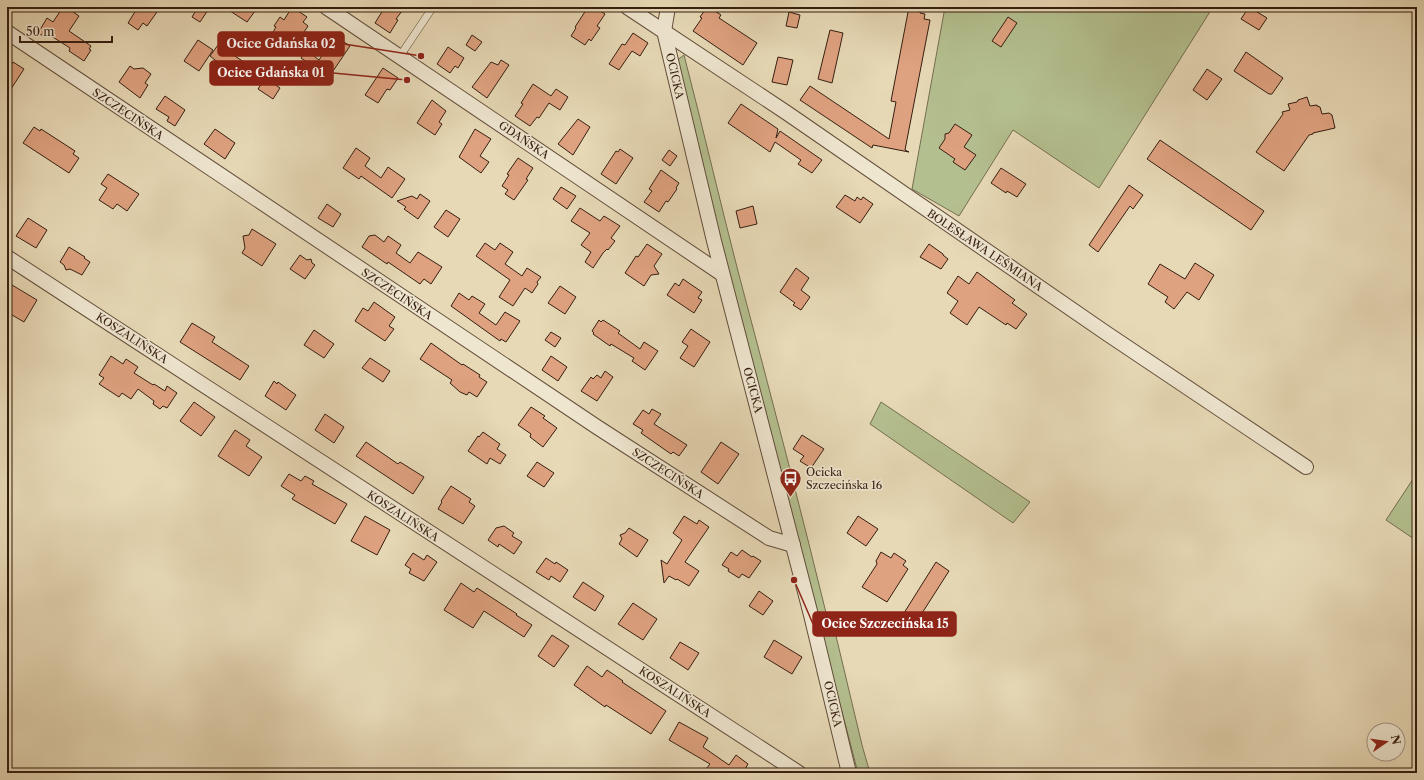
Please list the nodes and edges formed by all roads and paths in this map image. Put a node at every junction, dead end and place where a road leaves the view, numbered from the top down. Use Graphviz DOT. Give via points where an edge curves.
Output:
graph roads {
  1 [pos="326,7"];
  2 [pos="433,7"];
  3 [pos="627,7"];
  4 [pos="668,7"];
  5 [pos="664,31"];
  6 [pos="7,32"];
  7 [pos="400,56"];
  8 [pos="7,257"];
  9 [pos="722,274"];
  10 [pos="1306,467"];
  11 [pos="793,545"];
  12 [pos="799,773"];
  13 [pos="849,773"];
  1 -- 7 [label="street, GDAŃSKA"];
  2 -- 7 [label="lane"];
  3 -- 5 [label="street, BOLESŁAWA LEŚMIANA"];
  4 -- 5 [label="street, OCICKA"];
  5 -- 9 [label="street, OCICKA"];
  5 -- 10 [label="street, BOLESŁAWA LEŚMIANA"];
  6 -- 11 [label="street, SZCZECIŃSKA" via="597,427 769,538"];
  7 -- 9 [label="street, GDAŃSKA"];
  8 -- 12 [label="street, KOSZALIŃSKA"];
  9 -- 11 [label="street, OCICKA"];
  11 -- 13 [label="street, OCICKA"];
}
